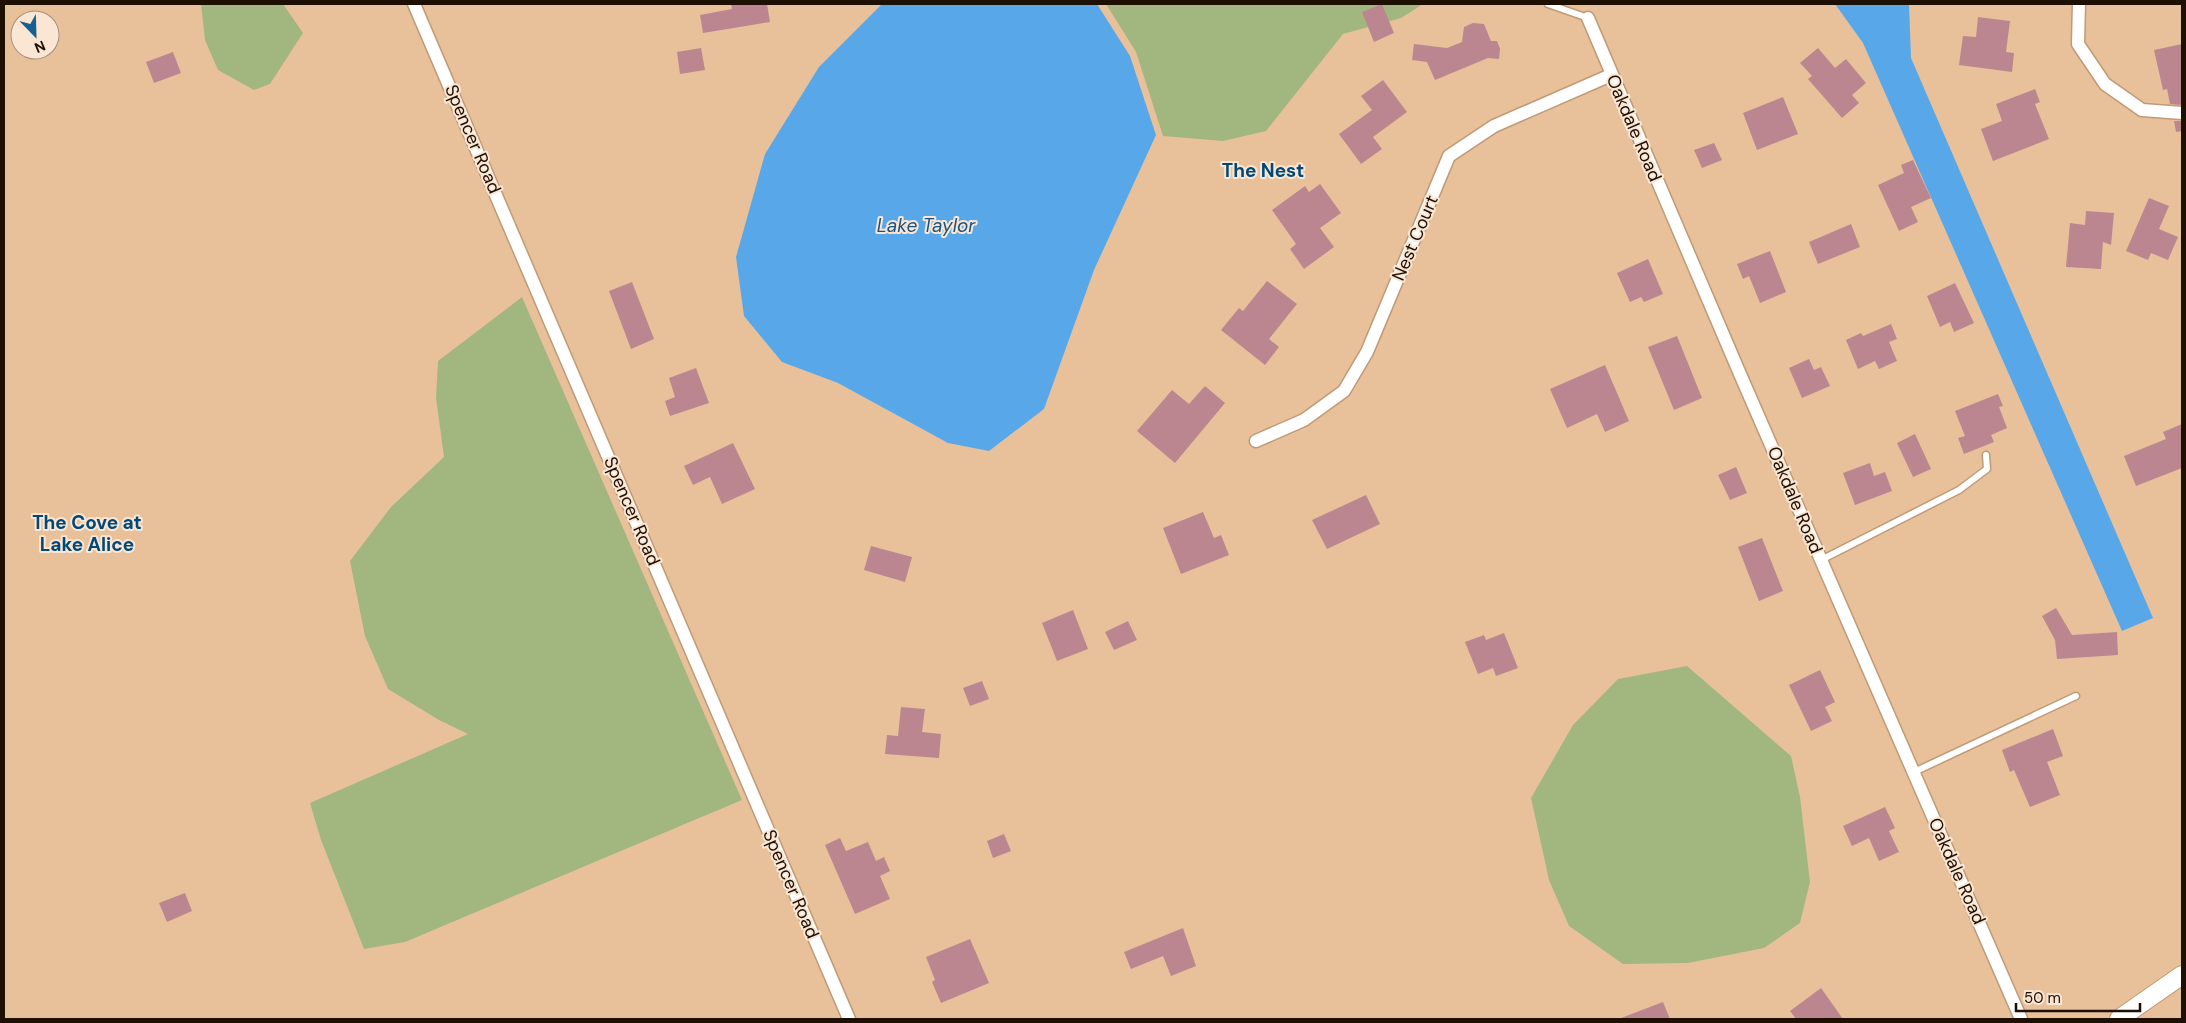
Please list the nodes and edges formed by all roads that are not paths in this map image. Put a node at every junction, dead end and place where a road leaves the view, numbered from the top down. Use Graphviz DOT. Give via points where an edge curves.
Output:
graph roads {
  1 [pos="414,4"];
  2 [pos="1548,4"];
  3 [pos="2079,4"];
  4 [pos="1588,18"];
  5 [pos="1611,75"];
  6 [pos="2182,113"];
  7 [pos="1256,441"];
  8 [pos="1986,455"];
  9 [pos="1821,560"];
  10 [pos="2076,696"];
  11 [pos="1914,772"];
  12 [pos="2182,975"];
  13 [pos="849,1019"];
  14 [pos="2021,1019"];
  15 [pos="2119,1019"];
  1 -- 13 [label="street, Spencer Road"];
  2 -- 4 [label="lane, Oakdale Road"];
  3 -- 6 [label="street" via="2078,44 2105,84 2142,110"];
  4 -- 5 [label="street, Oakdale Road"];
  5 -- 7 [label="street, Nest Court" via="1494,126 1449,156 1368,352 1344,391 1304,420"];
  5 -- 9 [label="street, Oakdale Road"];
  8 -- 9 [label="lane" via="1986,470 1959,490"];
  9 -- 11 [label="street, Oakdale Road"];
  10 -- 11 [label="lane"];
  11 -- 14 [label="street, Oakdale Road"];
  12 -- 15 [label="main road"];
}
